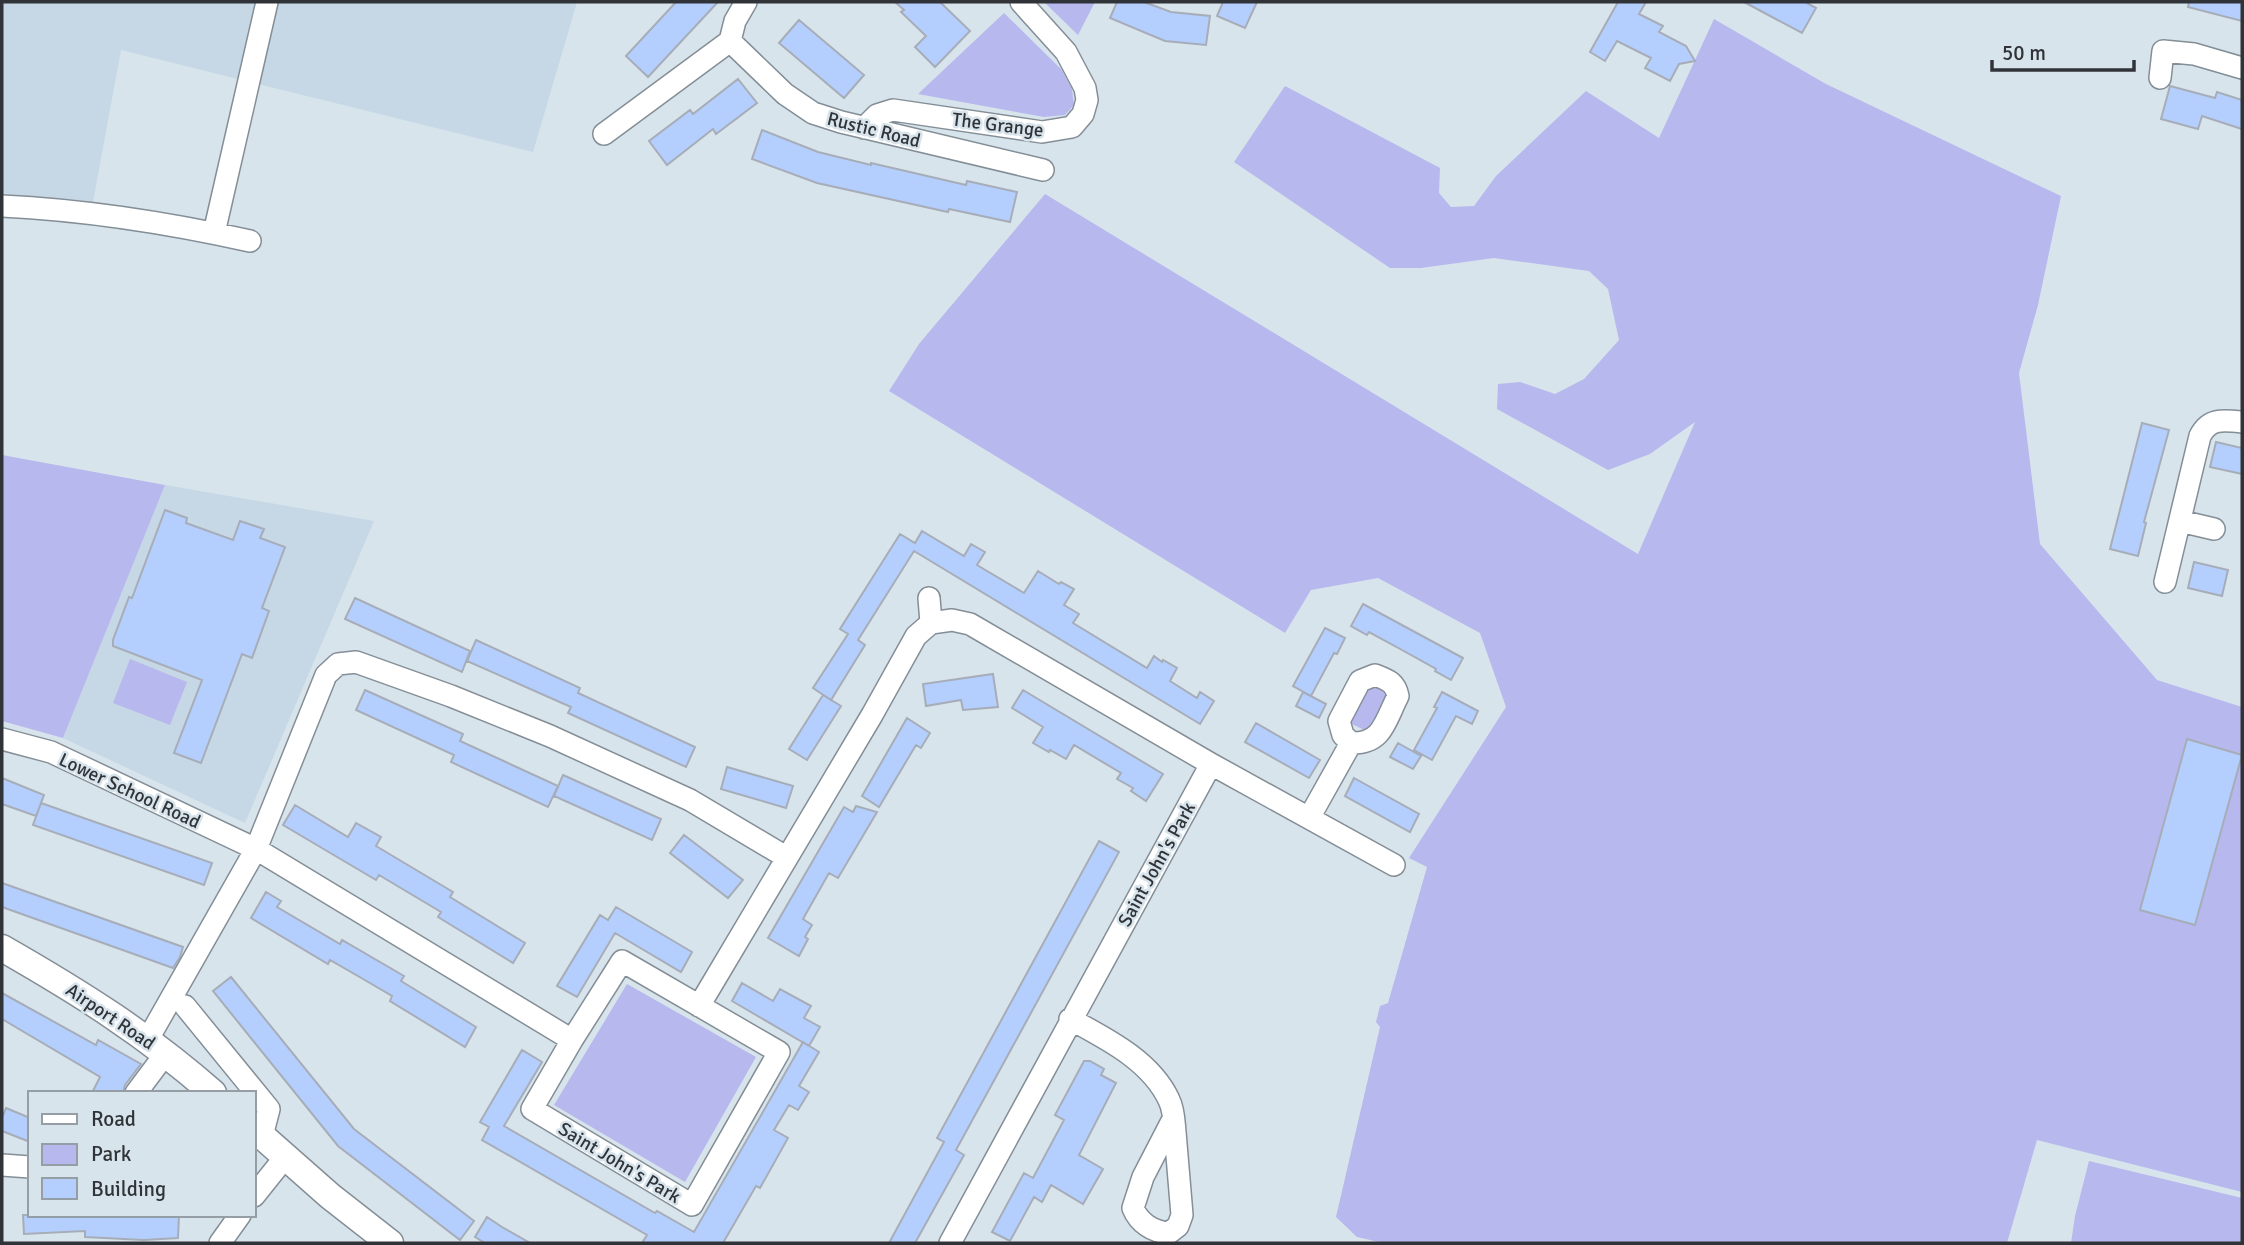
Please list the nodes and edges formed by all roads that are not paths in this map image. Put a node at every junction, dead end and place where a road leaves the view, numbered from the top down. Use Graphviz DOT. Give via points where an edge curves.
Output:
graph roads {
  1 [pos="267,2"];
  2 [pos="746,2"];
  3 [pos="1021,2"];
  4 [pos="730,41"];
  5 [pos="2242,68"];
  6 [pos="2160,78"];
  7 [pos="864,128"];
  8 [pos="604,134"];
  9 [pos="1043,170"];
  10 [pos="2,206"];
  11 [pos="214,233"];
  12 [pos="250,241"];
  13 [pos="2242,422"];
  14 [pos="2180,521"];
  15 [pos="2214,529"];
  16 [pos="2165,582"];
  17 [pos="929,598"];
  18 [pos="932,623"];
  19 [pos="2,739"];
  20 [pos="1351,743"];
  21 [pos="1211,764"];
  22 [pos="1309,818"];
  23 [pos="256,849"];
  24 [pos="786,857"];
  25 [pos="1394,865"];
  26 [pos="2,948"];
  27 [pos="186,1006"];
  28 [pos="699,1006"];
  29 [pos="1070,1019"];
  30 [pos="572,1040"];
  31 [pos="157,1046"];
  32 [pos="137,1091"];
  33 [pos="211,1091"];
  34 [pos="254,1091"];
  35 [pos="256,1093"];
  36 [pos="1173,1119"];
  37 [pos="258,1132"];
  38 [pos="286,1156"];
  39 [pos="2,1165"];
  40 [pos="28,1167"];
  41 [pos="256,1194"];
  42 [pos="239,1217"];
  43 [pos="220,1243"];
  44 [pos="390,1243"];
  45 [pos="950,1243"];
  1 -- 11 [label="street"];
  2 -- 4 [label="street"];
  3 -- 7 [label="street, The Grange" via="1066,52 1085,88 1083,114 1072,127 1042,132 893,110 877,115"];
  4 -- 7 [label="street, Rustic Road" via="813,113"];
  4 -- 8 [label="street"];
  5 -- 6 [label="street" via="2162,41"];
  7 -- 9 [label="street, Rustic Road"];
  10 -- 11 [label="street"];
  11 -- 12 [label="street"];
  13 -- 14 [label="street" via="2220,420 2204,428"];
  14 -- 15 [label="street"];
  14 -- 16 [label="street"];
  17 -- 18 [label="street"];
  18 -- 21 [label="street" via="952,620 970,624"];
  18 -- 24 [label="street" via="916,636"];
  19 -- 23 [label="street, Lower School Road" via="51,752"];
  20 -- 22 [label="street"];
  21 -- 22 [label="street"];
  21 -- 29 [label="street, Saint John's Park"];
  22 -- 25 [label="street"];
  23 -- 24 [label="street" via="326,675 338,664 356,662 550,736 690,800"];
  23 -- 30 [label="street"];
  23 -- 31 [label="street"];
  24 -- 28 [label="street"];
  26 -- 31 [label="main road, Airport Road"];
  27 -- 34 [label="street"];
  28 -- 30 [label="street, Saint John's Park" via="622,961"];
  28 -- 30 [label="street, Saint John's Park" via="779,1052 692,1205 532,1109"];
  29 -- 36 [label="street" via="1106,1039 1156,1077 1171,1103"];
  29 -- 45 [label="street, Saint John's Park"];
  31 -- 32 [label="street"];
  31 -- 33 [label="main road, Airport Road"];
  35 -- 37 [label="street" via="269,1109"];
  36 -- 36 [label="street" via="1182,1215 1169,1233 1148,1226 1133,1208 1143,1177"];
  37 -- 38 [label="main road"];
  38 -- 41 [label="street"];
  38 -- 44 [label="main road"];
  39 -- 40 [label="street"];
  42 -- 43 [label="street"];
}
